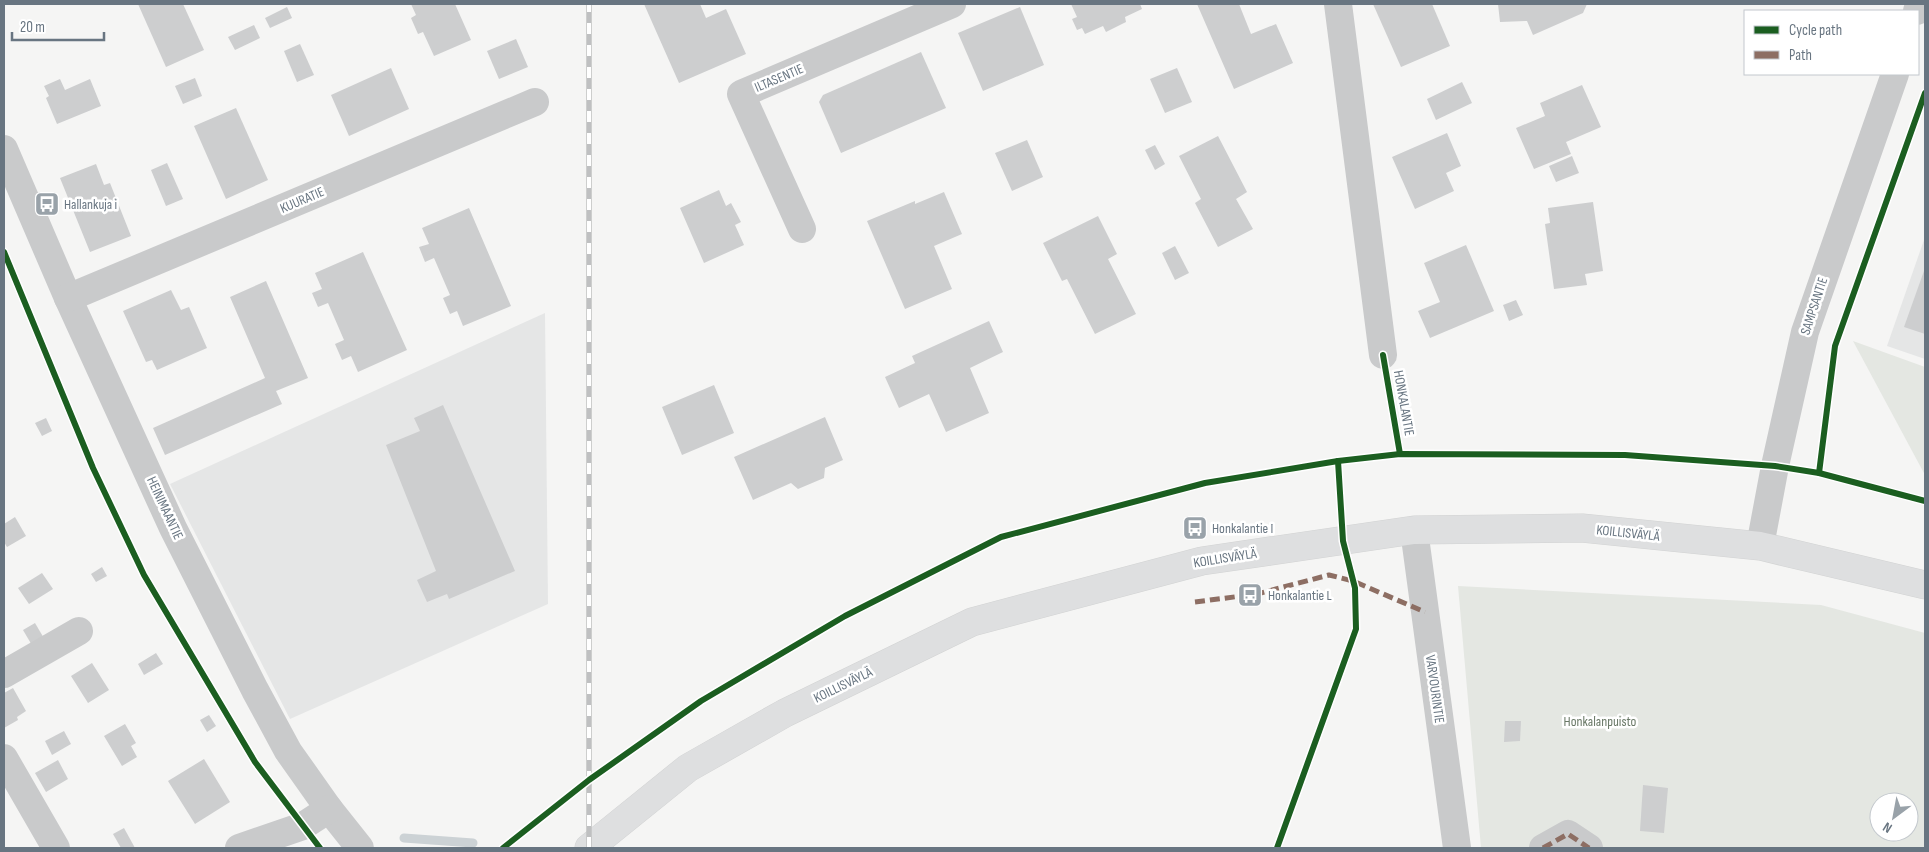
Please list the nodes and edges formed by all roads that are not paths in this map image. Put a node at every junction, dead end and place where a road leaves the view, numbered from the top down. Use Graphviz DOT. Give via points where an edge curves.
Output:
graph roads {
  1 [pos="952,4"];
  2 [pos="1338,4"];
  3 [pos="1895,75"];
  4 [pos="536,102"];
  5 [pos="5,155"];
  6 [pos="802,229"];
  7 [pos="68,298"];
  8 [pos="1383,356"];
  9 [pos="1414,530"];
  10 [pos="1760,546"];
  11 [pos="1925,586"];
  12 [pos="79,630"];
  13 [pos="4,674"];
  14 [pos="4,758"];
  15 [pos="329,809"];
  16 [pos="56,848"];
  17 [pos="239,848"];
  18 [pos="360,848"];
  19 [pos="589,848"];
  20 [pos="1457,848"];
  21 [pos="1543,848"];
  22 [pos="1590,848"];
  1 -- 6 [label="street, ILTASENTIE" via="741,94"];
  2 -- 8 [label="street, HONKALANTIE"];
  3 -- 10 [label="street, SAMPSANTIE" via="1805,332"];
  4 -- 7 [label="street, KUURATIE"];
  5 -- 7 [label="street, HEINIMAANTIE"];
  7 -- 15 [label="street, HEINIMAANTIE" via="173,528 251,681 288,751"];
  9 -- 10 [label="main road, KOILLISVÄYLÄ" via="1582,528"];
  9 -- 19 [label="main road, KOILLISVÄYLÄ" via="1202,560 972,622 786,713 688,768"];
  9 -- 20 [label="street, VARVOURINTIE"];
  10 -- 11 [label="main road, KOILLISVÄYLÄ"];
  12 -- 13 [label="street"];
  14 -- 16 [label="street"];
  15 -- 17 [label="street" via="303,826"];
  15 -- 18 [label="street, HEINIMAANTIE"];
  21 -- 22 [label="street" via="1568,834"];
}
